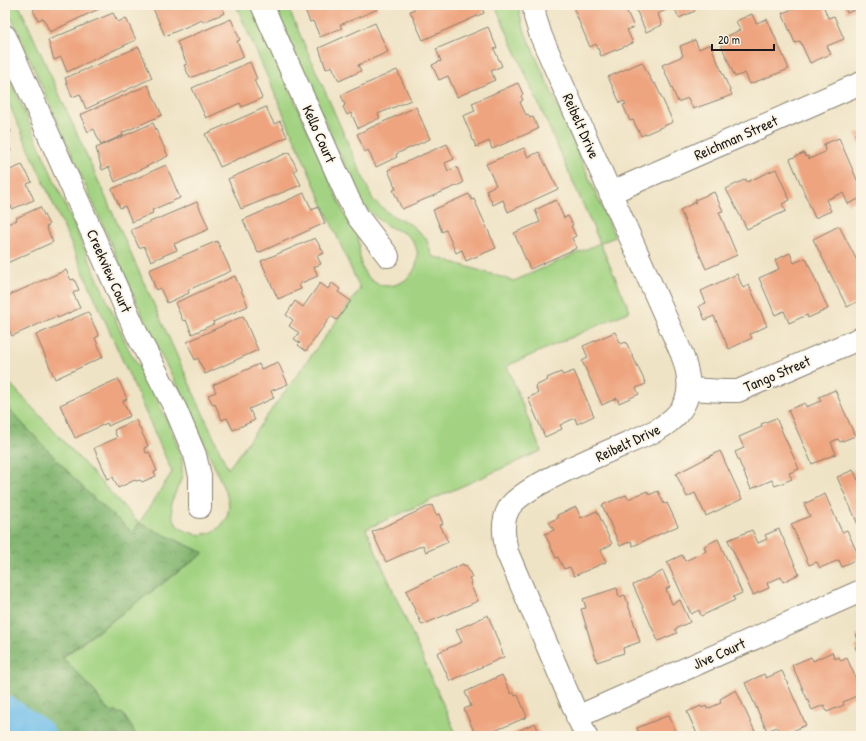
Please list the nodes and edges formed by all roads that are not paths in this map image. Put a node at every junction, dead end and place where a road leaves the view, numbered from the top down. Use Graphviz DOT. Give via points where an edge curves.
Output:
graph roads {
  1 [pos="262,5"];
  2 [pos="534,5"];
  3 [pos="5,36"];
  4 [pos="861,83"];
  5 [pos="610,193"];
  6 [pos="388,256"];
  7 [pos="861,338"];
  8 [pos="690,389"];
  9 [pos="200,507"];
  10 [pos="861,591"];
  11 [pos="582,726"];
  1 -- 6 [label="street, Kello Court" via="348,198 358,217"];
  2 -- 5 [label="street, Reibelt Drive" via="541,36"];
  3 -- 9 [label="street, Creekview Court" via="137,334 176,410 195,455 200,476"];
  4 -- 5 [label="street, Reichman Street"];
  5 -- 8 [label="street, Reibelt Drive" via="681,352"];
  7 -- 8 [label="street, Tango Street" via="738,390"];
  8 -- 11 [label="street, Reibelt Drive" via="685,403 668,424 538,485 516,499 505,518 503,528 507,552"];
  10 -- 11 [label="street, Jive Court"];
}
